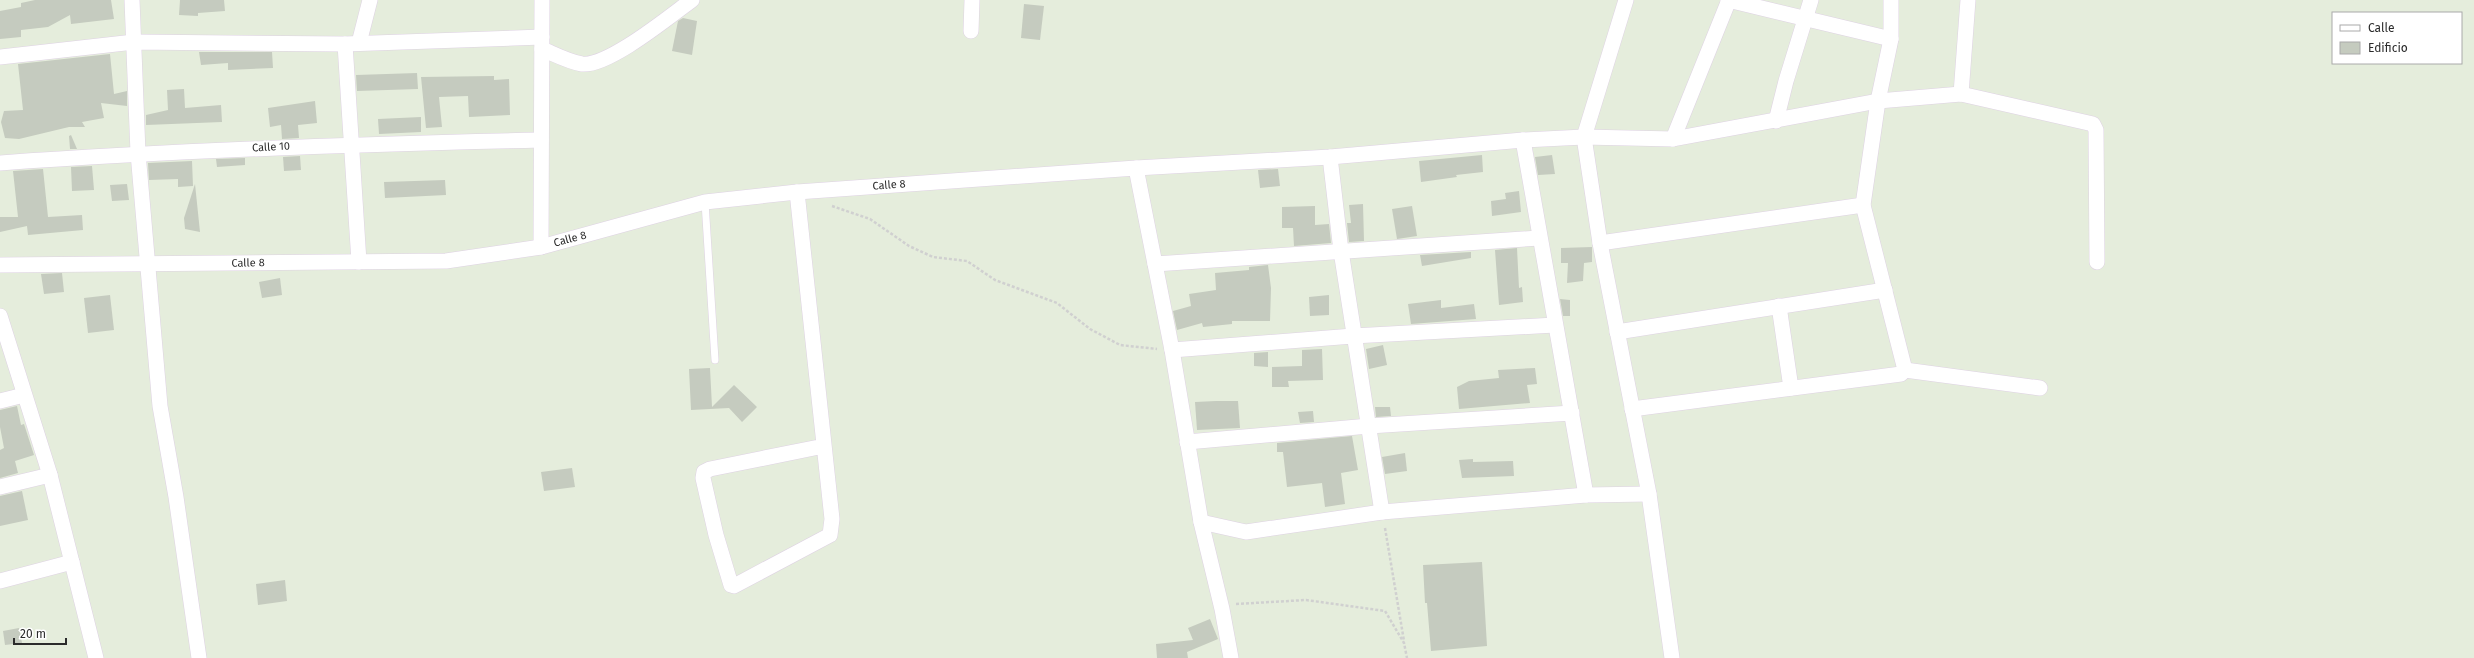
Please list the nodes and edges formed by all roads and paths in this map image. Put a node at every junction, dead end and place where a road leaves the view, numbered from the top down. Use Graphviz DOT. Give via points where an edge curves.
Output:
graph roads {
  1 [pos="132,0"];
  2 [pos="370,0"];
  3 [pos="542,0"];
  4 [pos="692,0"];
  5 [pos="972,0"];
  6 [pos="1626,0"];
  7 [pos="1728,0"];
  8 [pos="1811,0"];
  9 [pos="1891,0"];
  10 [pos="1968,0"];
  11 [pos="1804,18"];
  12 [pos="971,31"];
  13 [pos="1891,39"];
  14 [pos="134,42"];
  15 [pos="352,43"];
  16 [pos="542,43"];
  17 [pos="0,57"];
  18 [pos="1961,94"];
  19 [pos="1878,100"];
  20 [pos="1776,121"];
  21 [pos="1584,137"];
  22 [pos="1673,139"];
  23 [pos="541,140"];
  24 [pos="1523,140"];
  25 [pos="351,144"];
  26 [pos="138,153"];
  27 [pos="1330,157"];
  28 [pos="0,163"];
  29 [pos="1136,168"];
  30 [pos="797,192"];
  31 [pos="706,202"];
  32 [pos="827,205"];
  33 [pos="1863,205"];
  34 [pos="1539,238"];
  35 [pos="1600,243"];
  36 [pos="541,247"];
  37 [pos="1340,250"];
  38 [pos="359,262"];
  39 [pos="2097,262"];
  40 [pos="1155,264"];
  41 [pos="0,265"];
  42 [pos="147,265"];
  43 [pos="1885,290"];
  44 [pos="1779,306"];
  45 [pos="0,316"];
  46 [pos="1555,325"];
  47 [pos="1617,332"];
  48 [pos="1353,336"];
  49 [pos="1172,350"];
  50 [pos="714,360"];
  51 [pos="1905,370"];
  52 [pos="1791,388"];
  53 [pos="2040,388"];
  54 [pos="24,395"];
  55 [pos="0,401"];
  56 [pos="1632,409"];
  57 [pos="1572,413"];
  58 [pos="1369,426"];
  59 [pos="1187,442"];
  60 [pos="824,446"];
  61 [pos="50,475"];
  62 [pos="0,487"];
  63 [pos="1648,494"];
  64 [pos="1586,495"];
  65 [pos="1382,512"];
  66 [pos="1201,522"];
  67 [pos="72,562"];
  68 [pos="0,581"];
  69 [pos="1222,609"];
  70 [pos="1404,643"];
  71 [pos="96,658"];
  72 [pos="199,658"];
  73 [pos="1231,658"];
  74 [pos="1407,658"];
  75 [pos="1672,658"];
  1 -- 14 [label="street"];
  2 -- 15 [label="street"];
  3 -- 16 [label="street"];
  4 -- 16 [label="street" via="612,56 592,64 582,64"];
  5 -- 12 [label="street"];
  6 -- 21 [label="street"];
  7 -- 11 [label="street"];
  7 -- 22 [label="street"];
  8 -- 11 [label="street"];
  9 -- 13 [label="street"];
  10 -- 18 [label="street"];
  11 -- 13 [label="street"];
  11 -- 20 [label="street"];
  13 -- 19 [label="street"];
  14 -- 15 [label="street"];
  14 -- 17 [label="street"];
  14 -- 26 [label="street"];
  15 -- 16 [label="street"];
  15 -- 25 [label="street"];
  16 -- 23 [label="street"];
  18 -- 19 [label="street, Calle 8"];
  18 -- 39 [label="street, Calle 8" via="2092,124 2096,130"];
  19 -- 20 [label="street, Calle 8"];
  19 -- 33 [label="street"];
  20 -- 22 [label="street, Calle 8"];
  21 -- 22 [label="street, Calle 8"];
  21 -- 24 [label="street, Calle 8"];
  21 -- 35 [label="street"];
  23 -- 25 [label="street, Calle 10"];
  23 -- 36 [label="street"];
  24 -- 27 [label="street, Calle 8"];
  24 -- 34 [label="street"];
  25 -- 26 [label="street, Calle 10"];
  25 -- 38 [label="street"];
  26 -- 28 [label="street, Calle 10"];
  26 -- 42 [label="street"];
  27 -- 29 [label="street, Calle 8"];
  27 -- 37 [label="street"];
  29 -- 30 [label="street, Calle 8"];
  29 -- 40 [label="street"];
  30 -- 31 [label="street, Calle 8"];
  30 -- 60 [label="street"];
  31 -- 36 [label="street, Calle 8"];
  31 -- 50 [label="lane"];
  32 -- 49 [label="path" via="870,219 909,246 933,257 967,261 995,280 1057,303 1090,329 1120,345"];
  33 -- 35 [label="street"];
  33 -- 43 [label="street"];
  34 -- 37 [label="street"];
  34 -- 46 [label="street"];
  35 -- 47 [label="street"];
  36 -- 38 [label="street, Calle 8" via="446,261"];
  37 -- 40 [label="street"];
  37 -- 48 [label="street"];
  38 -- 42 [label="street, Calle 8"];
  40 -- 49 [label="street"];
  41 -- 42 [label="street, Calle 8"];
  42 -- 72 [label="street" via="160,406"];
  43 -- 44 [label="street"];
  43 -- 51 [label="street"];
  44 -- 47 [label="street"];
  44 -- 52 [label="street"];
  45 -- 54 [label="street"];
  46 -- 48 [label="street"];
  46 -- 57 [label="street"];
  47 -- 56 [label="street"];
  48 -- 49 [label="street"];
  48 -- 58 [label="street"];
  49 -- 59 [label="street"];
  51 -- 52 [label="street" via="1901,374"];
  51 -- 53 [label="street"];
  52 -- 56 [label="street"];
  54 -- 55 [label="street"];
  54 -- 61 [label="street"];
  56 -- 63 [label="street"];
  57 -- 58 [label="street"];
  57 -- 64 [label="street"];
  58 -- 59 [label="street"];
  58 -- 65 [label="street"];
  59 -- 66 [label="street"];
  60 -- 60 [label="street" via="704,472 703,478 716,536 731,585 734,586 830,535 832,519"];
  61 -- 62 [label="street"];
  61 -- 67 [label="street"];
  63 -- 64 [label="street"];
  63 -- 75 [label="street"];
  64 -- 65 [label="street"];
  65 -- 66 [label="street" via="1246,532"];
  65 -- 70 [label="path"];
  66 -- 69 [label="street"];
  67 -- 68 [label="street"];
  67 -- 71 [label="street"];
  69 -- 70 [label="path" via="1238,604 1306,600 1385,611"];
  69 -- 73 [label="street"];
  70 -- 74 [label="path"];
}
